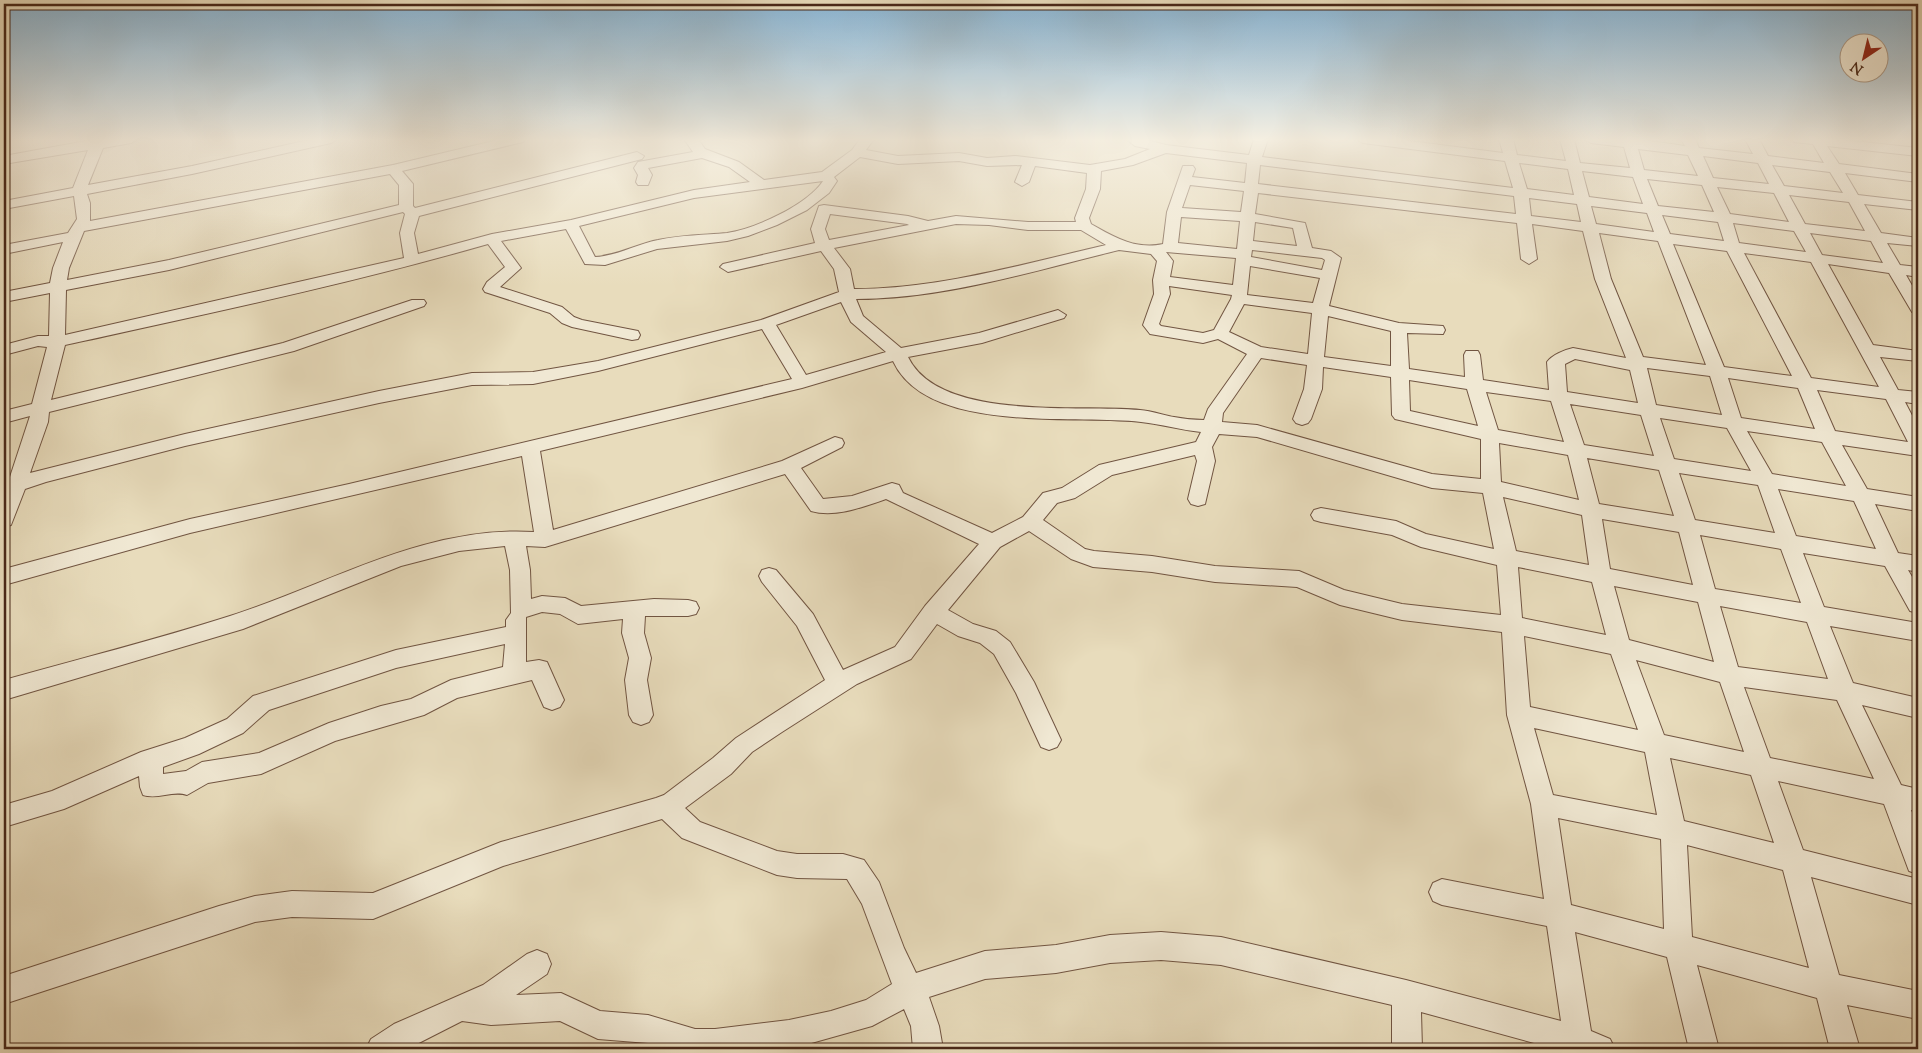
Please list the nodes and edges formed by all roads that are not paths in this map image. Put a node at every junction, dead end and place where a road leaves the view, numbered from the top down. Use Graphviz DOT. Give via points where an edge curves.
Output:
graph roads {
  1 [pos="80,188"];
  2 [pos="93,188"];
  3 [pos="296,188"];
  4 [pos="406,188"];
  5 [pos="501,188"];
  6 [pos="737,188"];
  7 [pos="827,188"];
  8 [pos="1093,188"];
  9 [pos="1182,188"];
  10 [pos="1251,188"];
  11 [pos="1252,188"];
  12 [pos="1318,188"];
  13 [pos="1380,188"];
  14 [pos="1444,188"];
  15 [pos="1484,188"];
  16 [pos="1521,188"];
  17 [pos="1579,188"];
  18 [pos="1643,188"];
  19 [pos="1710,188"];
  20 [pos="1771,188"];
  21 [pos="1847,188"];
  22 [pos="1779,189"];
  23 [pos="79,191"];
  24 [pos="1522,193"];
  25 [pos="1316,195"];
  26 [pos="1854,199"];
  27 [pos="1581,200"];
  28 [pos="1376,202"];
  29 [pos="4,205"];
  30 [pos="1918,206"];
  31 [pos="1443,209"];
  32 [pos="1651,209"];
  33 [pos="409,210"];
  34 [pos="1174,212"];
  35 [pos="1246,217"];
  36 [pos="1724,218"];
  37 [pos="1524,219"];
  38 [pos="572,224"];
  39 [pos="927,225"];
  40 [pos="1084,226"];
  41 [pos="1588,227"];
  42 [pos="1798,227"];
  43 [pos="77,231"];
  44 [pos="1663,237"];
  45 [pos="1875,237"];
  46 [pos="492,238"];
  47 [pos="1918,242"];
  48 [pos="826,246"];
  49 [pos="1119,246"];
  50 [pos="1733,247"];
  51 [pos="4,249"];
  52 [pos="1163,249"];
  53 [pos="1305,251"];
  54 [pos="1244,253"];
  55 [pos="1530,258"];
  56 [pos="1816,258"];
  57 [pos="412,261"];
  58 [pos="728,267"];
  59 [pos="1893,268"];
  60 [pos="1918,272"];
  61 [pos="1327,275"];
  62 [pos="1161,280"];
  63 [pos="58,285"];
  64 [pos="847,294"];
  65 [pos="1239,295"];
  66 [pos="4,297"];
  67 [pos="418,303"];
  68 [pos="1320,309"];
  69 [pos="1918,309"];
  70 [pos="1058,315"];
  71 [pos="767,324"];
  72 [pos="1399,328"];
  73 [pos="1437,330"];
  74 [pos="1220,334"];
  75 [pos="632,335"];
  76 [pos="56,342"];
  77 [pos="4,350"];
  78 [pos="1869,350"];
  79 [pos="1257,352"];
  80 [pos="898,354"];
  81 [pos="1472,355"];
  82 [pos="1918,356"];
  83 [pos="1316,361"];
  84 [pos="1637,364"];
  85 [pos="1400,372"];
  86 [pos="1717,372"];
  87 [pos="802,382"];
  88 [pos="1474,382"];
  89 [pos="1805,384"];
  90 [pos="1558,395"];
  91 [pos="1893,395"];
  92 [pos="1918,398"];
  93 [pos="40,408"];
  94 [pos="1648,409"];
  95 [pos="4,417"];
  96 [pos="1302,419"];
  97 [pos="1733,422"];
  98 [pos="1213,427"];
  99 [pos="1490,435"];
  100 [pos="1828,437"];
  101 [pos="835,443"];
  102 [pos="1918,444"];
  103 [pos="530,447"];
  104 [pos="1203,447"];
  105 [pos="1576,450"];
  106 [pos="1918,450"];
  107 [pos="1667,464"];
  108 [pos="789,466"];
  109 [pos="1765,479"];
  110 [pos="10,487"];
  111 [pos="1491,487"];
  112 [pos="1861,494"];
  113 [pos="1198,499"];
  114 [pos="1918,504"];
  115 [pos="1591,510"];
  116 [pos="1321,514"];
  117 [pos="4,520"];
  118 [pos="1030,522"];
  119 [pos="1687,526"];
  120 [pos="514,538"];
  121 [pos="545,540"];
  122 [pos="993,542"];
  123 [pos="1788,543"];
  124 [pos="1506,558"];
  125 [pos="1891,559"];
  126 [pos="1918,564"];
  127 [pos="769,576"];
  128 [pos="1601,576"];
  129 [pos="4,577"];
  130 [pos="1708,596"];
  131 [pos="1918,605"];
  132 [pos="520,607"];
  133 [pos="688,608"];
  134 [pos="634,610"];
  135 [pos="934,612"];
  136 [pos="1815,613"];
  137 [pos="1512,625"];
  138 [pos="1918,632"];
  139 [pos="517,633"];
  140 [pos="1620,647"];
  141 [pos="512,674"];
  142 [pos="1729,675"];
  143 [pos="839,684"];
  144 [pos="4,690"];
  145 [pos="1844,691"];
  146 [pos="552,700"];
  147 [pos="1918,708"];
  148 [pos="641,715"];
  149 [pos="1519,715"];
  150 [pos="1049,740"];
  151 [pos="1655,744"];
  152 [pos="150,760"];
  153 [pos="1761,765"];
  154 [pos="1893,794"];
  155 [pos="1918,800"];
  156 [pos="1543,804"];
  157 [pos="665,806"];
  158 [pos="4,816"];
  159 [pos="1673,830"];
  160 [pos="1793,860"];
  161 [pos="1918,862"];
  162 [pos="1442,892"];
  163 [pos="1918,892"];
  164 [pos="1560,914"];
  165 [pos="1679,948"];
  166 [pos="536,964"];
  167 [pos="1829,987"];
  168 [pos="911,989"];
  169 [pos="4,990"];
  170 [pos="1406,994"];
  171 [pos="1918,1005"];
  172 [pos="461,1007"];
  173 [pos="693,1047"];
  174 [pos="1586,1047"];
  175 [pos="381,1049"];
  176 [pos="928,1049"];
  177 [pos="1408,1049"];
  178 [pos="1704,1049"];
  179 [pos="1846,1049"];
  1 -- 23 [label="street"];
  2 -- 23 [label="street"];
  3 -- 43 [label="street"];
  4 -- 33 [label="street"];
  5 -- 33 [label="street"];
  6 -- 38 [label="street" via="694,194"];
  7 -- 38 [label="street" via="802,208 731,236 657,245 602,263 590,261"];
  8 -- 40 [label="street" via="1082,218"];
  9 -- 34 [label="street"];
  10 -- 35 [label="street"];
  11 -- 25 [label="street"];
  12 -- 25 [label="street"];
  13 -- 28 [label="street"];
  14 -- 31 [label="street"];
  15 -- 24 [label="street"];
  16 -- 24 [label="street"];
  17 -- 27 [label="street"];
  18 -- 32 [label="street"];
  19 -- 36 [label="street"];
  20 -- 22 [label="street"];
  21 -- 26 [label="street"];
  22 -- 26 [label="street"];
  22 -- 42 [label="street"];
  23 -- 29 [label="street"];
  23 -- 43 [label="street" via="84,219"];
  24 -- 27 [label="street"];
  24 -- 37 [label="street"];
  25 -- 28 [label="street"];
  26 -- 30 [label="street"];
  26 -- 45 [label="street"];
  27 -- 32 [label="street"];
  27 -- 41 [label="street"];
  28 -- 31 [label="street"];
  31 -- 37 [label="street"];
  32 -- 36 [label="street"];
  32 -- 44 [label="street"];
  33 -- 57 [label="street" via="407,233"];
  33 -- 63 [label="street" via="169,265"];
  34 -- 35 [label="street"];
  34 -- 52 [label="street"];
  35 -- 53 [label="street" via="1300,226"];
  35 -- 54 [label="street"];
  36 -- 42 [label="street"];
  36 -- 50 [label="street"];
  37 -- 41 [label="street"];
  37 -- 55 [label="street"];
  38 -- 46 [label="street"];
  39 -- 40 [label="street" via="968,220 1028,226"];
  39 -- 48 [label="street"];
  39 -- 48 [label="street" via="824,209 818,229"];
  40 -- 49 [label="street"];
  41 -- 44 [label="street"];
  41 -- 84 [label="street" via="1603,279"];
  42 -- 45 [label="street"];
  42 -- 56 [label="street"];
  43 -- 51 [label="street"];
  43 -- 63 [label="street"];
  44 -- 50 [label="street"];
  44 -- 86 [label="street"];
  45 -- 47 [label="street"];
  45 -- 59 [label="street"];
  46 -- 57 [label="street"];
  46 -- 75 [label="street" via="513,268 492,285 491,290 560,312 578,324"];
  48 -- 58 [label="street"];
  48 -- 64 [label="street" via="842,269"];
  49 -- 52 [label="street"];
  49 -- 64 [label="street" via="966,282 875,294"];
  50 -- 56 [label="street"];
  50 -- 89 [label="street"];
  52 -- 54 [label="street"];
  52 -- 62 [label="street" via="1165,261"];
  53 -- 54 [label="street"];
  53 -- 61 [label="street" via="1333,258"];
  54 -- 61 [label="street"];
  54 -- 65 [label="street"];
  56 -- 59 [label="street"];
  56 -- 78 [label="street"];
  57 -- 76 [label="street"];
  59 -- 60 [label="street"];
  59 -- 69 [label="street"];
  61 -- 68 [label="street"];
  62 -- 65 [label="street"];
  62 -- 74 [label="street" via="1162,294 1151,324 1156,330 1203,338"];
  63 -- 66 [label="street"];
  63 -- 76 [label="street"];
  64 -- 71 [label="street"];
  64 -- 80 [label="street" via="857,319"];
  65 -- 68 [label="street"];
  65 -- 74 [label="street"];
  67 -- 93 [label="street" via="288,347"];
  68 -- 72 [label="street"];
  68 -- 83 [label="street"];
  70 -- 80 [label="street" via="982,338"];
  71 -- 87 [label="street"];
  71 -- 110 [label="street" via="598,366 533,378 472,379 379,396 185,440"];
  72 -- 73 [label="street"];
  72 -- 85 [label="street"];
  74 -- 79 [label="street"];
  76 -- 77 [label="street" via="38,341"];
  76 -- 93 [label="street"];
  78 -- 82 [label="street"];
  78 -- 91 [label="street"];
  79 -- 83 [label="street"];
  79 -- 98 [label="street" via="1214,413"];
  80 -- 87 [label="street"];
  80 -- 98 [label="street" via="905,369 938,396 956,402 1028,412 1142,416 1176,424"];
  81 -- 88 [label="street"];
  83 -- 85 [label="street"];
  83 -- 96 [label="street" via="1313,389"];
  84 -- 86 [label="street"];
  84 -- 90 [label="street" via="1573,353 1556,362"];
  84 -- 94 [label="street"];
  85 -- 88 [label="street"];
  85 -- 99 [label="street" via="1402,415"];
  86 -- 89 [label="street"];
  86 -- 97 [label="street"];
  87 -- 103 [label="street"];
  88 -- 90 [label="street"];
  88 -- 99 [label="street"];
  89 -- 91 [label="street"];
  89 -- 100 [label="street"];
  90 -- 94 [label="street"];
  90 -- 105 [label="street"];
  91 -- 92 [label="street"];
  91 -- 102 [label="street"];
  93 -- 95 [label="street"];
  93 -- 110 [label="street" via="39,422"];
  94 -- 97 [label="street"];
  94 -- 107 [label="street"];
  97 -- 100 [label="street"];
  97 -- 109 [label="street"];
  98 -- 104 [label="street"];
  98 -- 111 [label="street" via="1257,431 1432,481"];
  99 -- 105 [label="street"];
  99 -- 111 [label="street"];
  100 -- 106 [label="street"];
  100 -- 112 [label="street"];
  101 -- 108 [label="street"];
  103 -- 121 [label="street"];
  103 -- 129 [label="street" via="190,526"];
  104 -- 113 [label="street" via="1206,461"];
  104 -- 118 [label="street" via="1106,470 1068,493 1050,498"];
  105 -- 107 [label="street"];
  105 -- 115 [label="street"];
  107 -- 109 [label="street"];
  107 -- 119 [label="street"];
  108 -- 121 [label="street"];
  108 -- 122 [label="street" via="818,506 853,502 892,490 894,497"];
  109 -- 112 [label="street"];
  109 -- 123 [label="street"];
  110 -- 117 [label="street"];
  111 -- 115 [label="street"];
  111 -- 124 [label="street"];
  112 -- 114 [label="street"];
  112 -- 125 [label="street"];
  115 -- 119 [label="street"];
  115 -- 128 [label="street"];
  116 -- 124 [label="street" via="1396,528 1421,540"];
  118 -- 122 [label="street"];
  118 -- 137 [label="street" via="1078,554 1093,559 1299,580 1340,597 1380,608"];
  119 -- 123 [label="street"];
  119 -- 130 [label="street"];
  120 -- 121 [label="street"];
  120 -- 132 [label="street" via="520,570"];
  120 -- 144 [label="street" via="459,543 396,560 235,623"];
  122 -- 135 [label="street"];
  123 -- 125 [label="street"];
  123 -- 136 [label="street"];
  124 -- 128 [label="street"];
  124 -- 137 [label="street"];
  125 -- 126 [label="street"];
  125 -- 131 [label="street"];
  127 -- 143 [label="street" via="805,620"];
  128 -- 130 [label="street"];
  128 -- 140 [label="street"];
  130 -- 136 [label="street"];
  130 -- 142 [label="street"];
  132 -- 134 [label="street" via="520,610 542,604 565,606 578,615"];
  132 -- 139 [label="street"];
  133 -- 134 [label="street"];
  134 -- 148 [label="street" via="633,633 640,658 636,680"];
  135 -- 143 [label="street" via="903,653"];
  135 -- 150 [label="street" via="966,630 988,637 1002,648 1026,689"];
  136 -- 138 [label="street"];
  136 -- 145 [label="street"];
  137 -- 140 [label="street"];
  137 -- 149 [label="street"];
  139 -- 141 [label="street"];
  139 -- 152 [label="street" via="396,659 261,703 235,726 191,747"];
  140 -- 142 [label="street"];
  140 -- 151 [label="street"];
  141 -- 146 [label="street" via="539,669"];
  141 -- 152 [label="street" via="451,690 416,708 329,733 261,763 202,773 187,784 183,781 152,787"];
  142 -- 145 [label="street"];
  142 -- 153 [label="street"];
  143 -- 157 [label="street" via="744,745 722,766"];
  145 -- 147 [label="street"];
  145 -- 154 [label="street"];
  149 -- 151 [label="street"];
  149 -- 156 [label="street"];
  151 -- 153 [label="street"];
  151 -- 159 [label="street"];
  152 -- 158 [label="street" via="56,801"];
  153 -- 154 [label="street"];
  153 -- 160 [label="street"];
  154 -- 155 [label="street"];
  154 -- 161 [label="street"];
  156 -- 159 [label="street"];
  156 -- 164 [label="street"];
  157 -- 168 [label="street" via="691,830 777,863 855,869 872,896 896,964"];
  157 -- 169 [label="street" via="501,854 373,906 292,904 255,909"];
  159 -- 160 [label="street"];
  159 -- 165 [label="street"];
  160 -- 163 [label="street"];
  160 -- 167 [label="street"];
  162 -- 164 [label="street"];
  164 -- 165 [label="street"];
  164 -- 174 [label="street"];
  165 -- 167 [label="street"];
  165 -- 178 [label="street"];
  166 -- 172 [label="street" via="491,996"];
  167 -- 171 [label="street"];
  167 -- 179 [label="street"];
  168 -- 170 [label="street" via="986,965 1056,960 1110,949 1162,946 1221,951"];
  168 -- 173 [label="street" via="872,1012 831,1025 789,1035"];
  168 -- 176 [label="street" via="925,1022"];
  170 -- 174 [label="street"];
  170 -- 177 [label="street"];
  172 -- 173 [label="street" via="491,1011 561,1007 598,1025 648,1029"];
  172 -- 175 [label="street" via="404,1034"];
}
